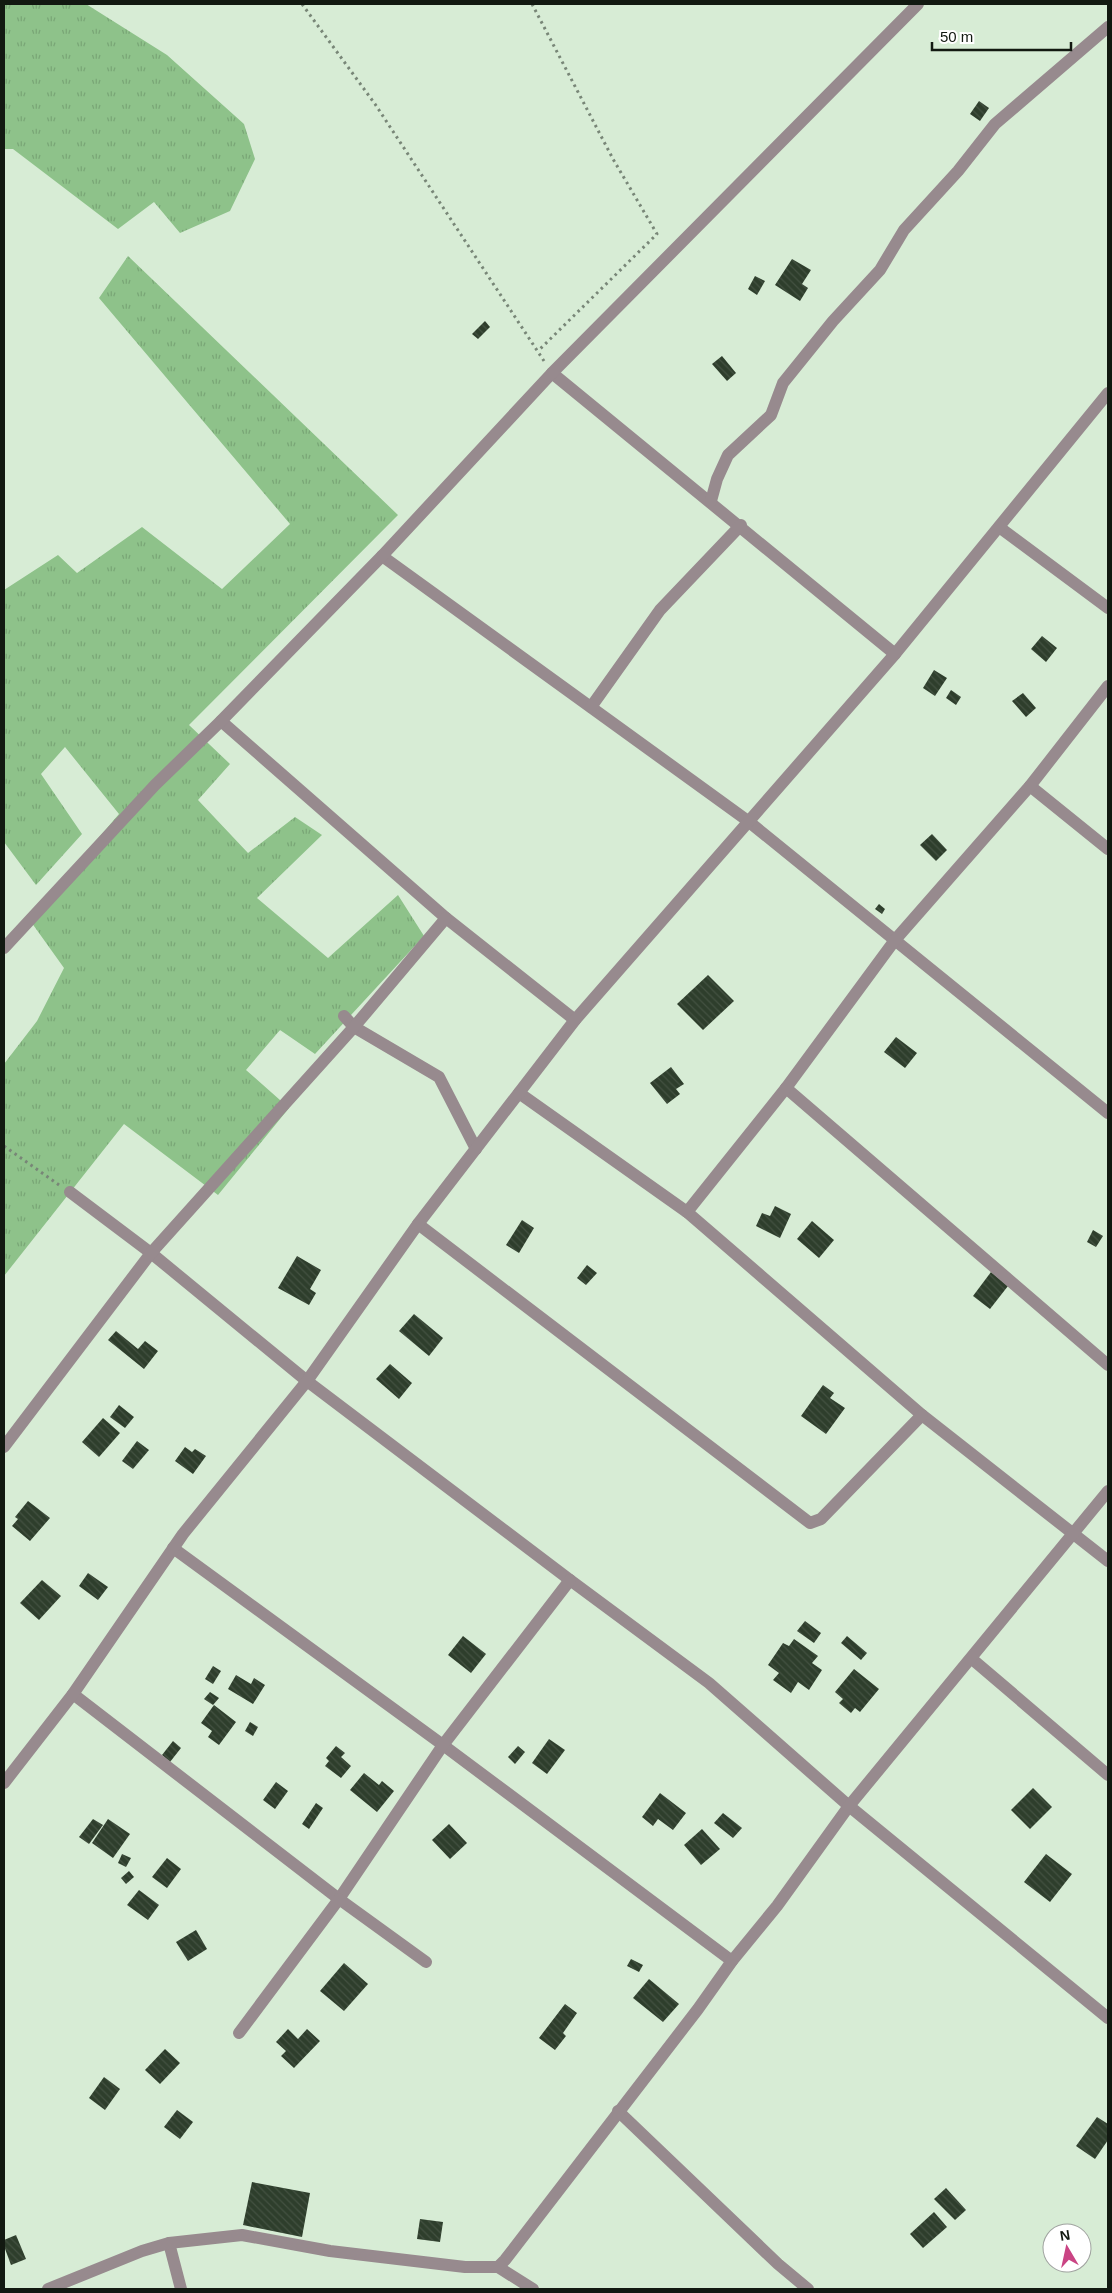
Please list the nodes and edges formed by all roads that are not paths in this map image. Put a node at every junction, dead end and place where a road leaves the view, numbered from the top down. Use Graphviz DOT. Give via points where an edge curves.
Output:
graph roads {
  1 [pos="918,4"];
  2 [pos="1108,27"];
  3 [pos="552,373"];
  4 [pos="1108,393"];
  5 [pos="711,501"];
  6 [pos="740,525"];
  7 [pos="999,527"];
  8 [pos="382,556"];
  9 [pos="1108,608"];
  10 [pos="895,654"];
  11 [pos="1108,686"];
  12 [pos="591,707"];
  13 [pos="222,721"];
  14 [pos="1030,786"];
  15 [pos="748,822"];
  16 [pos="1108,849"];
  17 [pos="446,918"];
  18 [pos="895,940"];
  19 [pos="4,948"];
  20 [pos="344,1016"];
  21 [pos="574,1020"];
  22 [pos="354,1027"];
  23 [pos="786,1088"];
  24 [pos="519,1093"];
  25 [pos="1108,1113"];
  26 [pos="476,1149"];
  27 [pos="70,1192"];
  28 [pos="687,1212"];
  29 [pos="418,1224"];
  30 [pos="151,1253"];
  31 [pos="1108,1365"];
  32 [pos="307,1381"];
  33 [pos="922,1415"];
  34 [pos="4,1447"];
  35 [pos="1108,1492"];
  36 [pos="1073,1534"];
  37 [pos="174,1548"];
  38 [pos="1108,1561"];
  39 [pos="570,1580"];
  40 [pos="972,1659"];
  41 [pos="73,1694"];
  42 [pos="443,1745"];
  43 [pos="1108,1775"];
  44 [pos="4,1783"];
  45 [pos="849,1806"];
  46 [pos="339,1899"];
  47 [pos="732,1961"];
  48 [pos="426,1962"];
  49 [pos="1108,2018"];
  50 [pos="239,2033"];
  51 [pos="618,2111"];
  52 [pos="169,2243"];
  53 [pos="498,2267"];
  54 [pos="48,2289"];
  55 [pos="182,2289"];
  56 [pos="533,2289"];
  57 [pos="808,2289"];
  1 -- 3 [label="street"];
  2 -- 5 [label="street" via="995,124 904,230 880,270 783,383 771,415 728,455"];
  3 -- 5 [label="street"];
  3 -- 8 [label="street"];
  4 -- 7 [label="street"];
  5 -- 6 [label="street"];
  6 -- 10 [label="street"];
  6 -- 12 [label="street" via="660,610"];
  7 -- 9 [label="street"];
  7 -- 10 [label="street"];
  8 -- 12 [label="street"];
  8 -- 13 [label="street"];
  10 -- 15 [label="street"];
  11 -- 14 [label="street"];
  12 -- 15 [label="street"];
  13 -- 17 [label="street"];
  13 -- 19 [label="street" via="155,785"];
  14 -- 16 [label="street"];
  14 -- 18 [label="street"];
  15 -- 18 [label="street"];
  15 -- 21 [label="street"];
  17 -- 21 [label="street"];
  17 -- 22 [label="street"];
  18 -- 23 [label="street"];
  18 -- 25 [label="street"];
  20 -- 22 [label="street"];
  21 -- 24 [label="street"];
  22 -- 26 [label="street" via="439,1077"];
  22 -- 30 [label="street"];
  23 -- 28 [label="street"];
  23 -- 31 [label="street"];
  24 -- 26 [label="street"];
  24 -- 28 [label="street"];
  26 -- 29 [label="street"];
  27 -- 30 [label="street"];
  28 -- 33 [label="street"];
  29 -- 32 [label="street"];
  29 -- 33 [label="street" via="810,1523 821,1519"];
  30 -- 32 [label="street"];
  30 -- 34 [label="street"];
  32 -- 37 [label="street"];
  32 -- 39 [label="street"];
  33 -- 36 [label="street"];
  35 -- 36 [label="street"];
  36 -- 38 [label="street"];
  36 -- 40 [label="street"];
  37 -- 41 [label="street"];
  37 -- 42 [label="street"];
  39 -- 42 [label="street"];
  39 -- 45 [label="street" via="709,1683"];
  40 -- 43 [label="street"];
  40 -- 45 [label="street"];
  41 -- 44 [label="street"];
  41 -- 46 [label="street"];
  42 -- 46 [label="street"];
  42 -- 47 [label="street"];
  45 -- 47 [label="street" via="777,1906"];
  45 -- 49 [label="street"];
  46 -- 48 [label="street"];
  46 -- 50 [label="street"];
  47 -- 51 [label="street"];
  51 -- 53 [label="street"];
  51 -- 57 [label="street"];
  52 -- 53 [label="street" via="242,2234 330,2252 465,2267"];
  52 -- 54 [label="street"];
  52 -- 55 [label="street"];
  53 -- 56 [label="street"];
}
